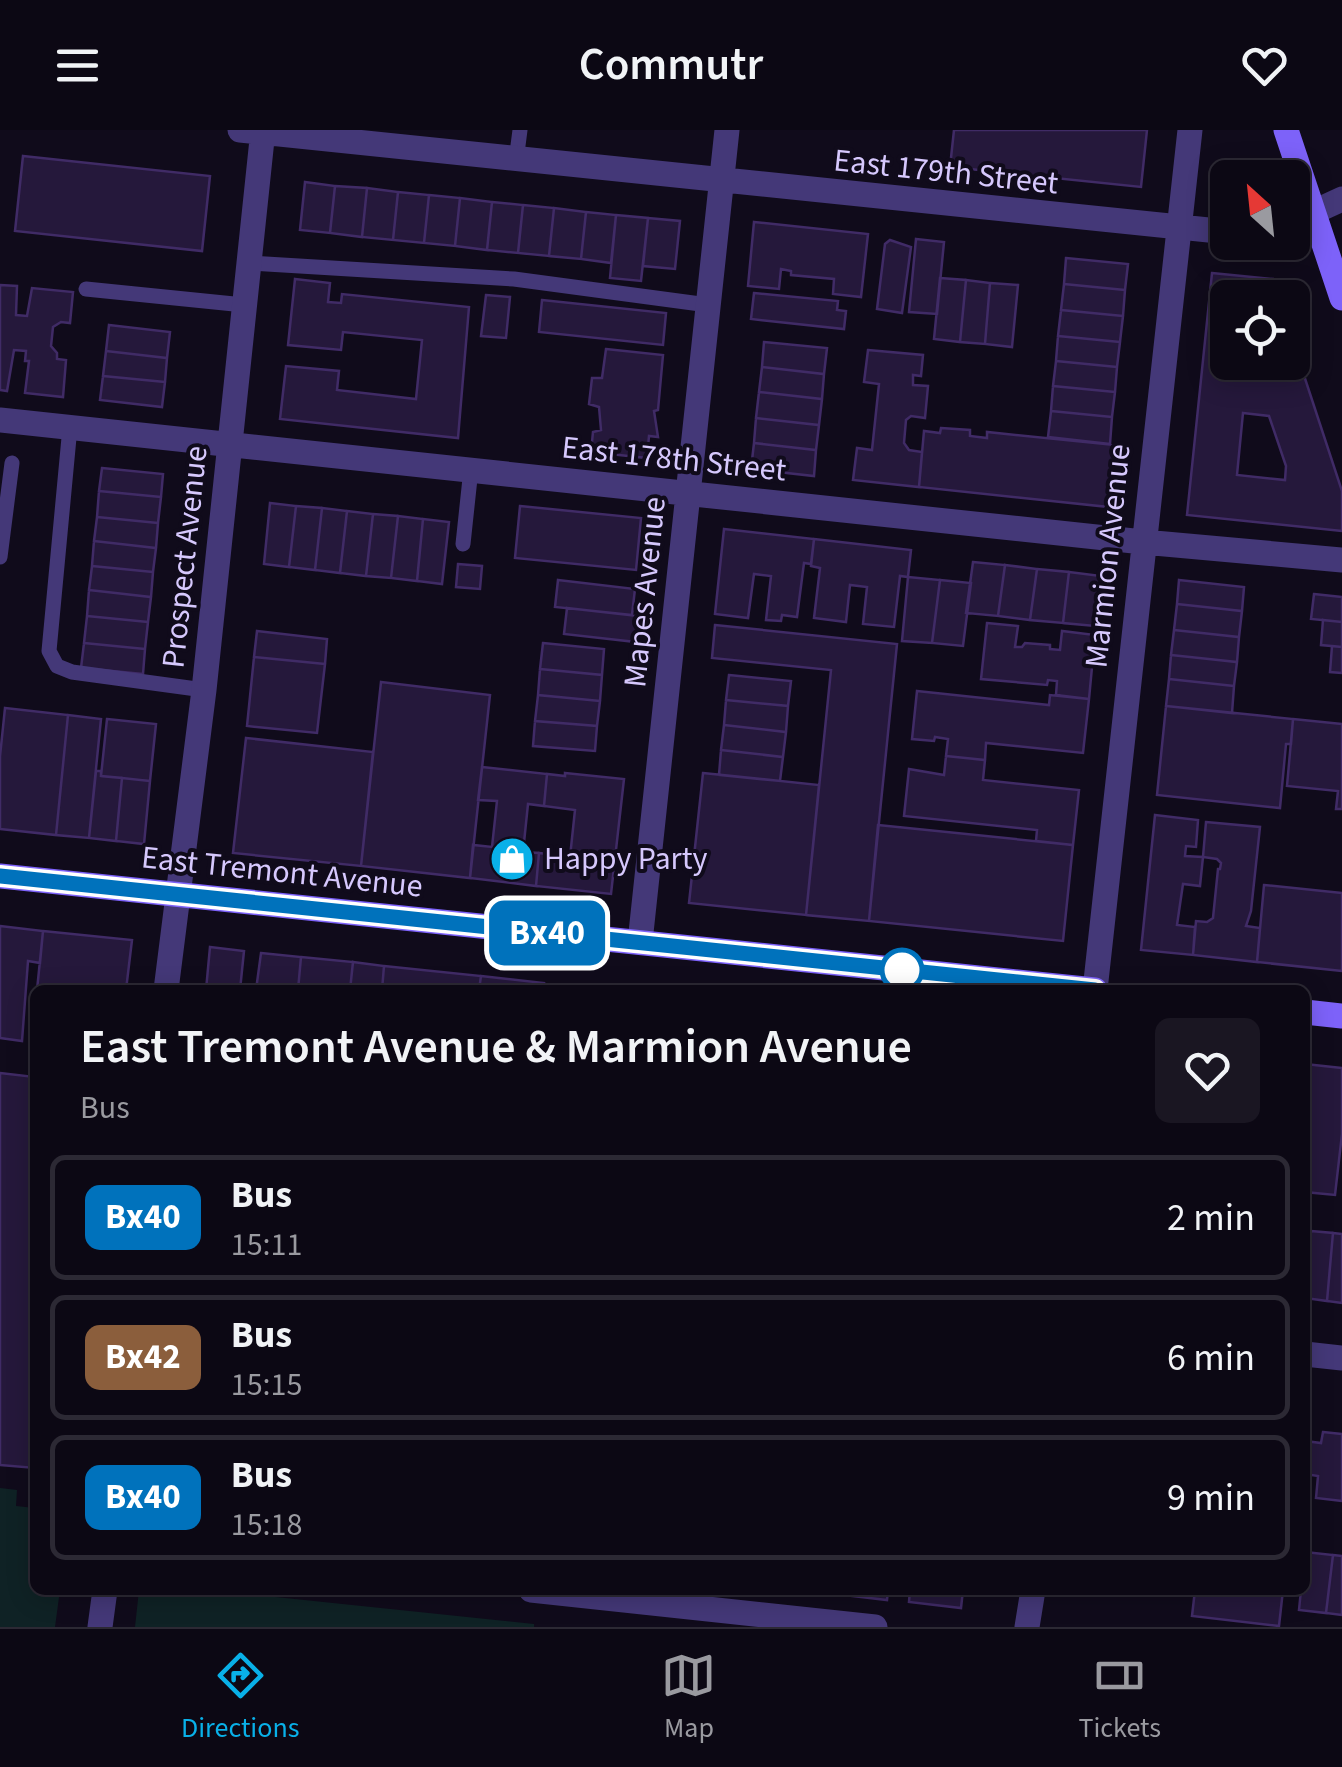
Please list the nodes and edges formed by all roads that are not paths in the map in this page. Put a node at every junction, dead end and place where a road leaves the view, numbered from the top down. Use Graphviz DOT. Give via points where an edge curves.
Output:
graph roads {
  1 [pos="520,130"];
  2 [pos="727,130"];
  3 [pos="1190,130"];
  4 [pos="1286,130"];
  5 [pos="255,131"];
  6 [pos="1292,160"];
  7 [pos="516,161"];
  8 [pos="722,181"];
  9 [pos="1342,200"];
  10 [pos="1310,214"];
  11 [pos="1178,228"];
  12 [pos="1210,231"];
  13 [pos="1310,232"];
  14 [pos="248,264"];
  15 [pos="86,289"];
  16 [pos="1342,298"];
  17 [pos="244,305"];
  18 [pos="708,306"];
  19 [pos="0,420"];
  20 [pos="70,427"];
  21 [pos="230,444"];
  22 [pos="12,463"];
  23 [pos="471,470"];
  24 [pos="689,493"];
  25 [pos="1143,542"];
  26 [pos="463,544"];
  27 [pos="0,557"];
  28 [pos="1342,560"];
  29 [pos="204,690"];
  30 [pos="0,876"];
  31 [pos="177,894"];
  32 [pos="640,942"];
  33 [pos="167,985"];
  34 [pos="1048,985"];
  35 [pos="1096,985"];
  36 [pos="1310,1013"];
  37 [pos="1342,1016"];
  38 [pos="1310,1355"];
  39 [pos="1342,1358"];
  40 [pos="104,1595"];
  41 [pos="578,1595"];
  42 [pos="1031,1595"];
  43 [pos="100,1627"];
  44 [pos="876,1627"];
  45 [pos="1027,1627"];
  1 -- 7 [label="lane"];
  2 -- 8 [label="street, Mapes Avenue"];
  3 -- 11 [label="street, Marmion Avenue"];
  4 -- 6 [label="main road"];
  5 -- 7 [label="street, East 179th Street"];
  5 -- 14 [label="street, Prospect Avenue"];
  7 -- 8 [label="street, East 179th Street"];
  8 -- 11 [label="street, East 179th Street"];
  8 -- 18 [label="street, Mapes Avenue"];
  9 -- 10 [label="street"];
  11 -- 12 [label="street, East 179th Street"];
  11 -- 25 [label="street, Marmion Avenue"];
  13 -- 16 [label="main road"];
  14 -- 17 [label="street, Prospect Avenue"];
  14 -- 18 [label="lane" via="514,279"];
  15 -- 17 [label="lane"];
  17 -- 21 [label="street, Prospect Avenue"];
  18 -- 24 [label="street, Mapes Avenue"];
  19 -- 20 [label="street, East 178th Street"];
  20 -- 21 [label="street, East 178th Street"];
  20 -- 29 [label="lane" via="48,652 72,672"];
  21 -- 23 [label="street, East 178th Street"];
  21 -- 29 [label="street, Prospect Avenue"];
  22 -- 27 [label="lane"];
  23 -- 24 [label="street, East 178th Street"];
  23 -- 26 [label="lane"];
  24 -- 25 [label="street, East 178th Street"];
  24 -- 32 [label="street, Mapes Avenue"];
  25 -- 28 [label="street, East 178th Street"];
  25 -- 35 [label="street, Marmion Avenue"];
  29 -- 31 [label="street, Prospect Avenue"];
  30 -- 31 [label="main road, East Tremont Avenue"];
  31 -- 32 [label="main road, East Tremont Avenue"];
  31 -- 33 [label="street, Prospect Avenue"];
  32 -- 34 [label="main road, East Tremont Avenue"];
  36 -- 37 [label="main road"];
  38 -- 39 [label="street"];
  40 -- 43 [label="street"];
  41 -- 44 [label="street"];
  42 -- 45 [label="street"];
}
